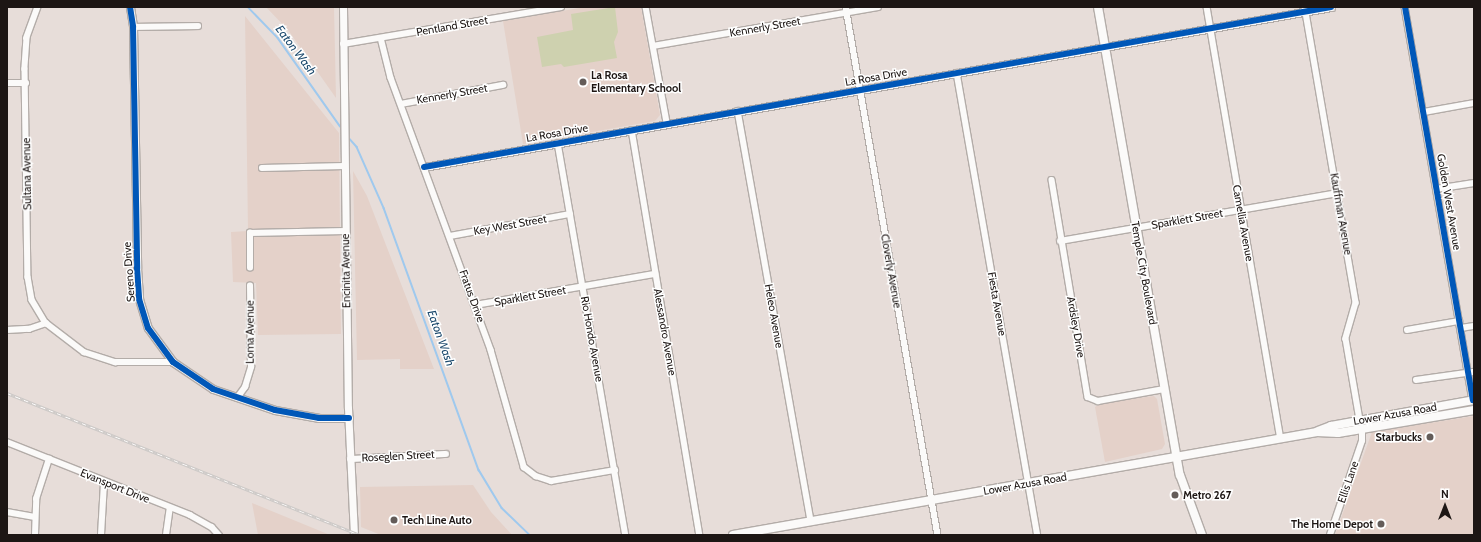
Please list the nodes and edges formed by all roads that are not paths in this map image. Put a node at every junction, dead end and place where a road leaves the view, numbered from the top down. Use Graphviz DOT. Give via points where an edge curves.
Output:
graph roads {
  1 [pos="38,7"];
  2 [pos="130,7"];
  3 [pos="342,7"];
  4 [pos="561,7"];
  5 [pos="646,7"];
  6 [pos="878,7"];
  7 [pos="1098,7"];
  8 [pos="1207,7"];
  9 [pos="1331,7"];
  10 [pos="1405,7"];
  11 [pos="1305,9"];
  12 [pos="846,10"];
  13 [pos="198,26"];
  14 [pos="133,27"];
  15 [pos="1209,29"];
  16 [pos="381,38"];
  17 [pos="343,44"];
  18 [pos="653,46"];
  19 [pos="1105,46"];
  20 [pos="957,73"];
  21 [pos="26,83"];
  22 [pos="7,84"];
  23 [pos="503,85"];
  24 [pos="860,89"];
  25 [pos="1474,103"];
  26 [pos="401,104"];
  27 [pos="738,111"];
  28 [pos="1424,112"];
  29 [pos="668,123"];
  30 [pos="632,130"];
  31 [pos="558,143"];
  32 [pos="344,166"];
  33 [pos="424,167"];
  34 [pos="262,168"];
  35 [pos="1052,180"];
  36 [pos="1474,183"];
  37 [pos="1436,189"];
  38 [pos="1338,193"];
  39 [pos="1240,210"];
  40 [pos="570,214"];
  41 [pos="1136,229"];
  42 [pos="345,231"];
  43 [pos="450,236"];
  44 [pos="1060,241"];
  45 [pos="250,268"];
  46 [pos="655,274"];
  47 [pos="250,286"];
  48 [pos="583,287"];
  49 [pos="475,306"];
  50 [pos="1459,321"];
  51 [pos="46,322"];
  52 [pos="1474,326"];
  53 [pos="1460,328"];
  54 [pos="7,330"];
  55 [pos="1407,330"];
  56 [pos="173,362"];
  57 [pos="1474,372"];
  58 [pos="1468,373"];
  59 [pos="1416,380"];
  60 [pos="1164,389"];
  61 [pos="237,398"];
  62 [pos="1473,400"];
  63 [pos="1474,410"];
  64 [pos="1387,415"];
  65 [pos="349,418"];
  66 [pos="1360,420"];
  67 [pos="1344,423"];
  68 [pos="1362,429"];
  69 [pos="1318,432"];
  70 [pos="1281,439"];
  71 [pos="7,442"];
  72 [pos="446,454"];
  73 [pos="1177,457"];
  74 [pos="49,459"];
  75 [pos="350,459"];
  76 [pos="615,470"];
  77 [pos="104,483"];
  78 [pos="1028,484"];
  79 [pos="931,500"];
  80 [pos="170,508"];
  81 [pos="7,512"];
  82 [pos="35,517"];
  83 [pos="811,521"];
  84 [pos="743,534"];
  85 [pos="35,535"];
  86 [pos="101,535"];
  87 [pos="166,535"];
  88 [pos="219,535"];
  89 [pos="354,535"];
  90 [pos="626,535"];
  91 [pos="700,535"];
  92 [pos="733,535"];
  93 [pos="938,535"];
  94 [pos="1038,535"];
  95 [pos="1202,535"];
  96 [pos="1330,535"];
  1 -- 21 [label="street, Sultana Avenue" via="27,38"];
  2 -- 14 [label="street, Sereno Drive"];
  3 -- 17 [label="street, Encinita Avenue"];
  4 -- 16 [label="street, Pentland Street"];
  5 -- 18 [label="street"];
  6 -- 12 [label="street, Kennerly Street"];
  7 -- 19 [label="main road, Temple City Boulevard"];
  8 -- 15 [label="street, Camellia Avenue"];
  9 -- 11 [label="street, La Rosa Drive"];
  10 -- 28 [label="street, Golden West Avenue"];
  11 -- 15 [label="street, La Rosa Drive"];
  11 -- 38 [label="street, Kauffman Avenue"];
  12 -- 18 [label="street, Kennerly Street"];
  12 -- 24 [label="street, Cloverly Avenue"];
  13 -- 14 [label="street"];
  14 -- 56 [label="street, Sereno Drive" via="139,299 148,328"];
  15 -- 19 [label="street, La Rosa Drive"];
  15 -- 39 [label="street, Camellia Avenue"];
  16 -- 17 [label="street, Pentland Street"];
  16 -- 26 [label="street, Fratus Drive"];
  17 -- 32 [label="street, Encinita Avenue"];
  18 -- 29 [label="street"];
  19 -- 20 [label="street, La Rosa Drive"];
  19 -- 41 [label="main road, Temple City Boulevard"];
  20 -- 24 [label="street, La Rosa Drive"];
  20 -- 78 [label="street, Fiesta Avenue"];
  21 -- 22 [label="street"];
  21 -- 51 [label="street, Sultana Avenue" via="28,277 32,300"];
  23 -- 26 [label="street, Kennerly Street"];
  24 -- 27 [label="street, La Rosa Drive"];
  24 -- 79 [label="street, Cloverly Avenue"];
  25 -- 28 [label="street"];
  26 -- 33 [label="street, Fratus Drive"];
  27 -- 29 [label="street, La Rosa Drive"];
  27 -- 83 [label="street, Heleo Avenue"];
  28 -- 37 [label="street, Golden West Avenue"];
  29 -- 30 [label="street, La Rosa Drive"];
  30 -- 31 [label="street, La Rosa Drive"];
  30 -- 46 [label="street, Alessandro Avenue"];
  31 -- 33 [label="street, La Rosa Drive"];
  31 -- 40 [label="street, Rio Hondo Avenue"];
  32 -- 34 [label="street"];
  32 -- 42 [label="street, Encinita Avenue"];
  33 -- 43 [label="street, Fratus Drive"];
  35 -- 44 [label="street, Ardsley Drive"];
  36 -- 37 [label="street"];
  37 -- 50 [label="street, Golden West Avenue"];
  38 -- 39 [label="street, Sparklett Street"];
  38 -- 66 [label="street, Kauffman Avenue" via="1356,303 1346,339"];
  39 -- 41 [label="street, Sparklett Street"];
  39 -- 70 [label="street, Camellia Avenue"];
  40 -- 43 [label="street, Key West Street"];
  40 -- 48 [label="street, Rio Hondo Avenue"];
  41 -- 44 [label="street, Sparklett Street"];
  41 -- 60 [label="main road, Temple City Boulevard"];
  42 -- 45 [label="street" via="250,233"];
  42 -- 65 [label="street, Encinita Avenue"];
  43 -- 49 [label="street, Fratus Drive"];
  44 -- 60 [label="street, Ardsley Drive" via="1088,397 1098,401"];
  46 -- 48 [label="street, Sparklett Street"];
  46 -- 91 [label="street, Alessandro Avenue"];
  47 -- 61 [label="street, Loma Avenue" via="251,367 245,387"];
  48 -- 49 [label="street, Sparklett Street"];
  48 -- 76 [label="street, Rio Hondo Avenue"];
  49 -- 76 [label="street, Fratus Drive" via="498,372 524,467 536,476 552,481"];
  50 -- 53 [label="street, Golden West Avenue"];
  50 -- 55 [label="street"];
  51 -- 54 [label="street" via="29,329"];
  51 -- 56 [label="street, Sultana Avenue" via="84,352 99,358 129,363"];
  52 -- 53 [label="street"];
  53 -- 58 [label="street, Golden West Avenue"];
  56 -- 61 [label="street, Sereno Drive" via="213,389"];
  57 -- 58 [label="street"];
  58 -- 59 [label="street"];
  58 -- 62 [label="street, Golden West Avenue"];
  60 -- 73 [label="main road, Temple City Boulevard"];
  61 -- 65 [label="street, Sereno Drive" via="295,414"];
  62 -- 64 [label="main road, Lower Azusa Road"];
  63 -- 68 [label="main road, Lower Azusa Road"];
  64 -- 66 [label="main road, Lower Azusa Road"];
  64 -- 68 [label="main road"];
  65 -- 75 [label="street, Encinita Avenue"];
  66 -- 67 [label="main road, Lower Azusa Road"];
  67 -- 68 [label="main road"];
  67 -- 69 [label="main road, Lower Azusa Road"];
  68 -- 69 [label="main road, Lower Azusa Road" via="1338,433"];
  68 -- 96 [label="street, Ellis Lane" via="1362,441"];
  69 -- 70 [label="main road, Lower Azusa Road"];
  70 -- 73 [label="main road, Lower Azusa Road"];
  71 -- 74 [label="street, Evansport Drive"];
  72 -- 75 [label="street, Roseglen Street"];
  73 -- 78 [label="main road, Lower Azusa Road"];
  73 -- 95 [label="main road, Temple City Boulevard" via="1184,491"];
  74 -- 77 [label="street, Evansport Drive"];
  74 -- 82 [label="street" via="38,489"];
  75 -- 89 [label="street, Encinita Avenue"];
  76 -- 90 [label="street, Rio Hondo Avenue"];
  77 -- 80 [label="street, Evansport Drive"];
  77 -- 86 [label="street"];
  78 -- 79 [label="main road, Lower Azusa Road"];
  78 -- 94 [label="street, Fiesta Avenue"];
  79 -- 83 [label="main road, Lower Azusa Road"];
  79 -- 93 [label="street, Cloverly Avenue"];
  80 -- 87 [label="street"];
  80 -- 88 [label="street, Evansport Drive" via="203,521"];
  81 -- 82 [label="street"];
  82 -- 85 [label="street"];
  83 -- 84 [label="main road, Lower Azusa Road"];
  84 -- 92 [label="main road, Lower Azusa Road"];
}
